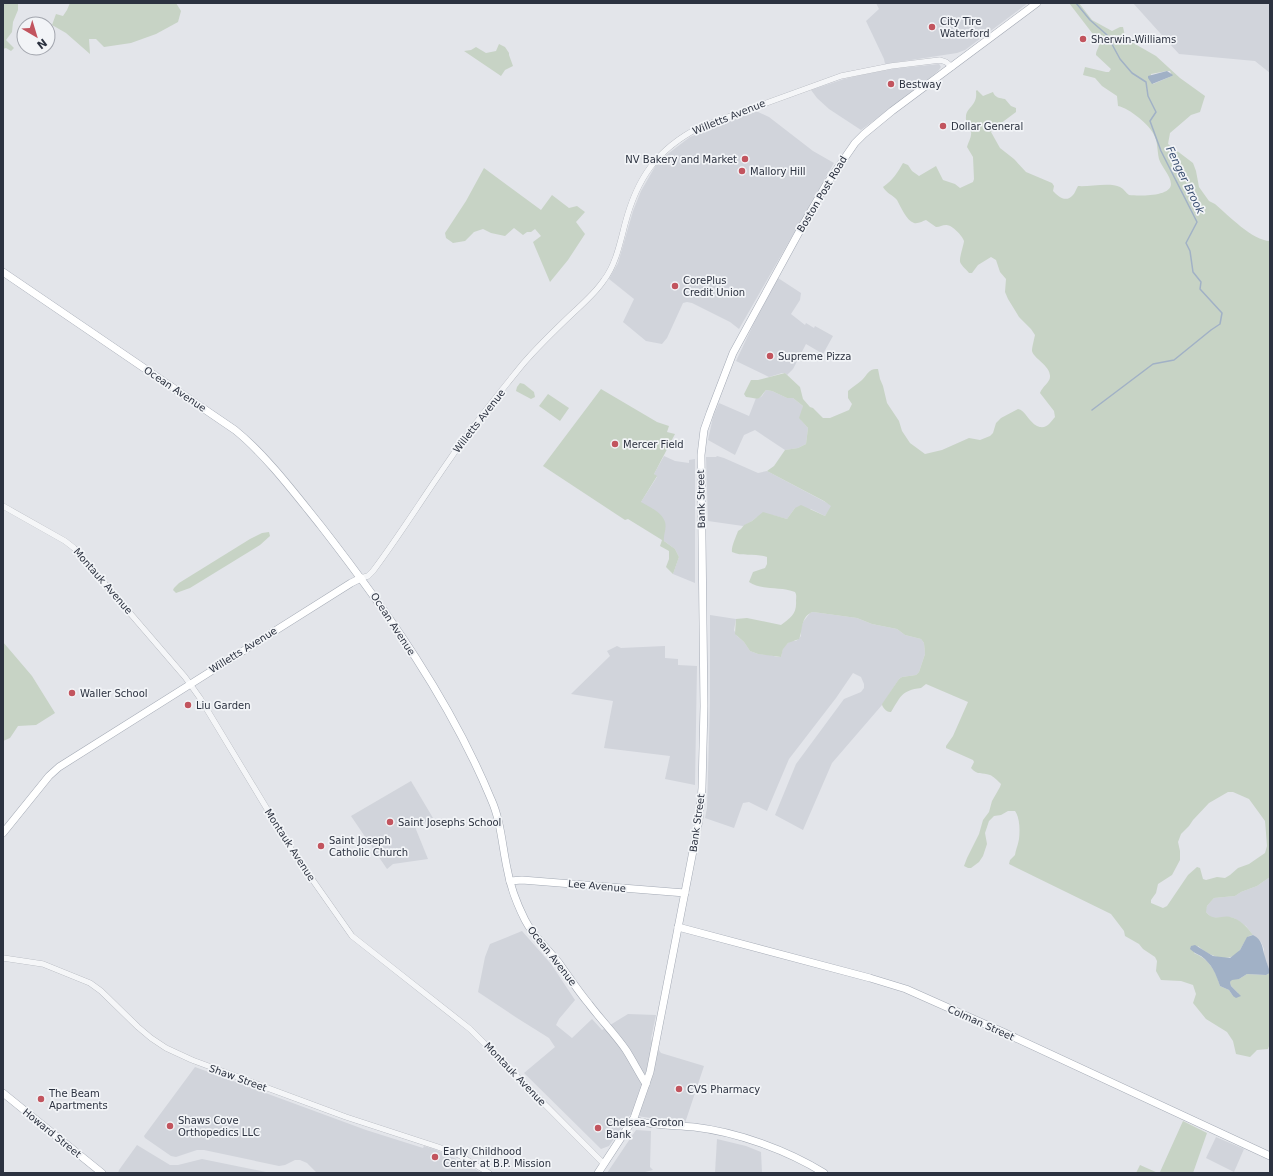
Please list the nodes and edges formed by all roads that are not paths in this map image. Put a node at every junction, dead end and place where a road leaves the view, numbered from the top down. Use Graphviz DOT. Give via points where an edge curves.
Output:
graph roads {
  1 [pos="1037,3"];
  2 [pos="952,67"];
  3 [pos="3,272"];
  4 [pos="701,455"];
  5 [pos="3,506"];
  6 [pos="361,578"];
  7 [pos="191,684"];
  8 [pos="3,833"];
  9 [pos="510,881"];
  10 [pos="685,893"];
  11 [pos="678,927"];
  12 [pos="3,958"];
  13 [pos="646,1084"];
  14 [pos="3,1093"];
  15 [pos="633,1120"];
  16 [pos="1270,1156"];
  17 [pos="604,1164"];
  18 [pos="102,1173"];
  19 [pos="489,1173"];
  20 [pos="598,1173"];
  21 [pos="824,1173"];
  1 -- 2 [label="main road, Boston Post Road"];
  2 -- 4 [label="main road, Boston Post Road" via="864,134 841,162 804,223 733,353 704,430"];
  2 -- 6 [label="street, Willetts Avenue" via="940,60 840,76 700,127 666,149 650,167 637,188 612,267 604,280 591,297 524,363 450,458 373,571"];
  3 -- 6 [label="main road, Ocean Avenue" via="241,434 284,481"];
  4 -- 10 [label="main road, Bank Street" via="704,694 702,788 699,820"];
  5 -- 7 [label="street, Montauk Avenue" via="74,548"];
  6 -- 7 [label="main road, Willetts Avenue"];
  6 -- 9 [label="main road, Ocean Avenue" via="441,699 471,753 497,815"];
  7 -- 8 [label="main road, Willetts Avenue" via="56,769"];
  7 -- 17 [label="street, Montauk Avenue" via="293,852 352,936 470,1029"];
  9 -- 10 [label="main road, Lee Avenue"];
  9 -- 13 [label="main road, Ocean Avenue" via="529,928 620,1043"];
  10 -- 11 [label="main road, Bank Street"];
  11 -- 13 [label="main road, Bank Street"];
  11 -- 16 [label="main road, Colman Street" via="906,990"];
  12 -- 19 [label="street, Shaw Street" via="43,964 90,983 151,1038 192,1060 346,1117 444,1149"];
  13 -- 15 [label="main road, Bank Street"];
  14 -- 18 [label="main road, Howard Street"];
  15 -- 17 [label="main road, Bank Street"];
  15 -- 21 [label="main road" via="645,1124 714,1130 748,1139 806,1162"];
  17 -- 20 [label="main road, Bank Street"];
}
